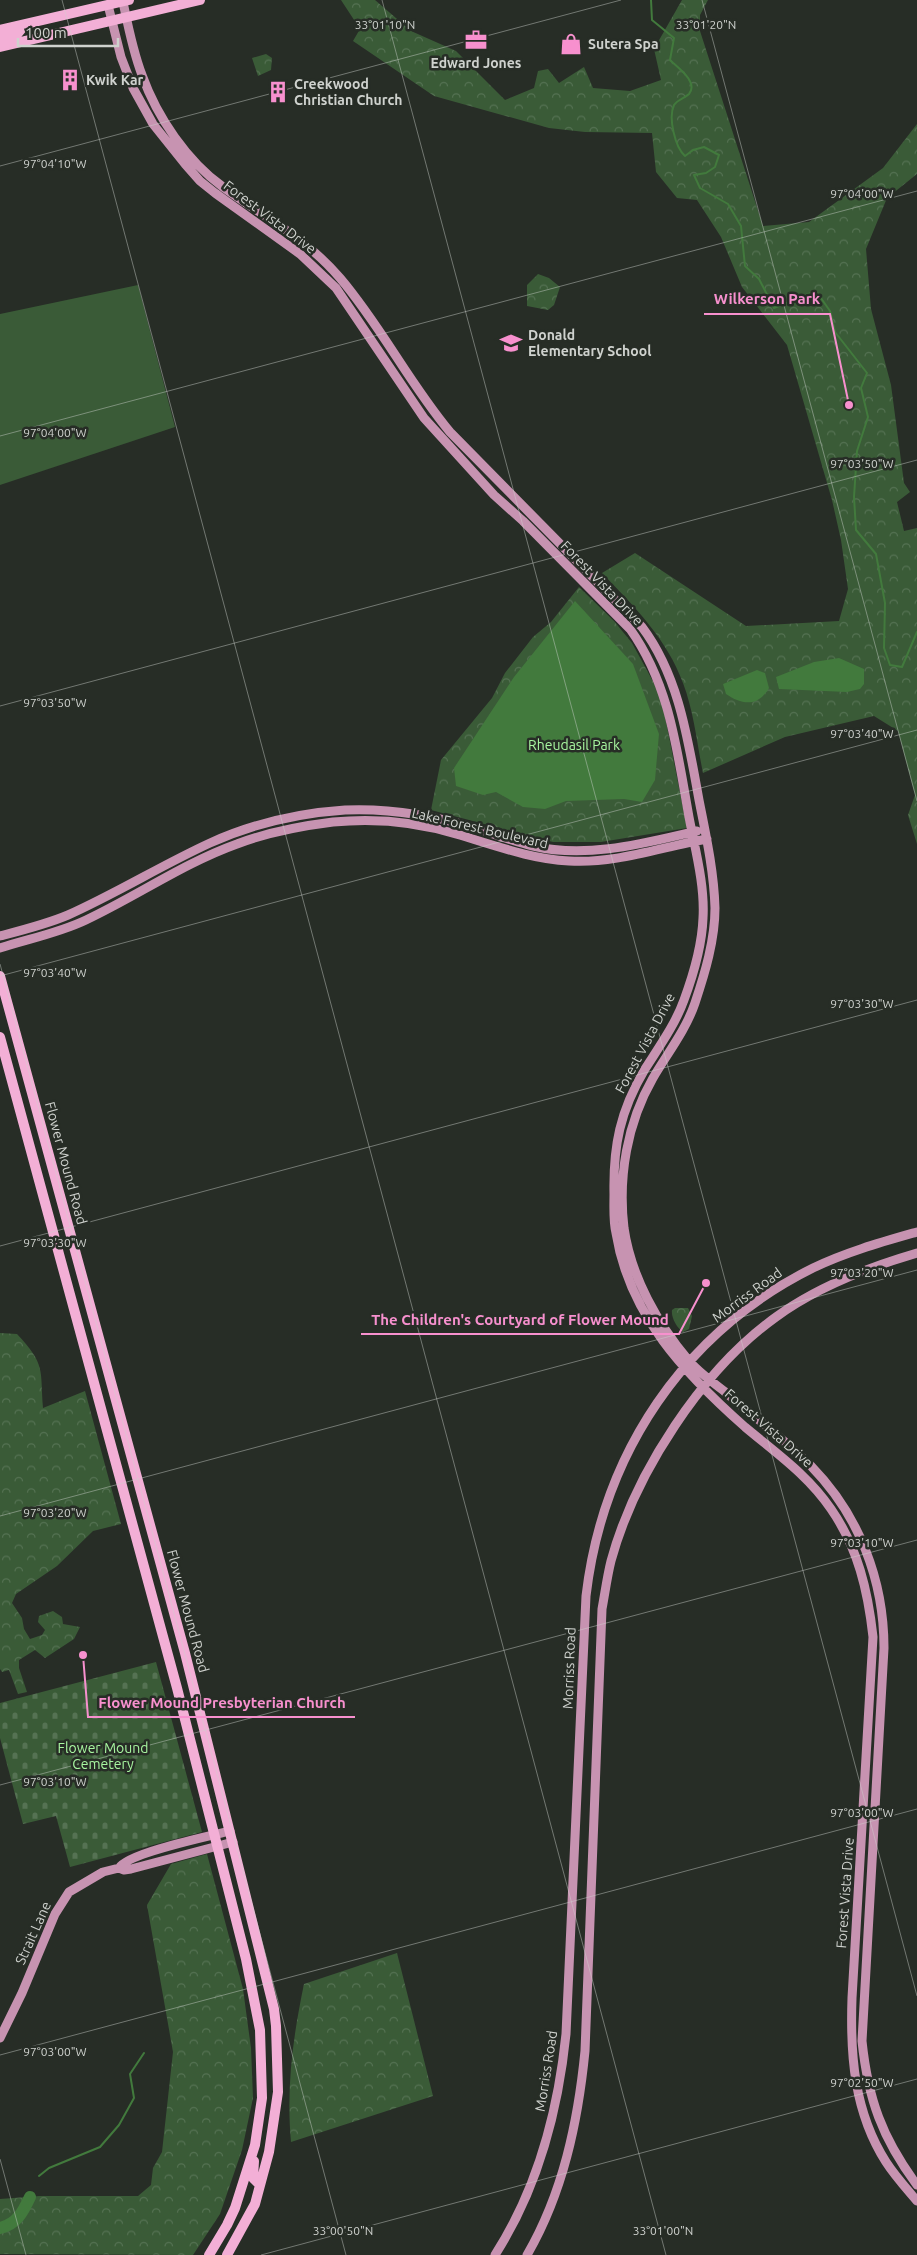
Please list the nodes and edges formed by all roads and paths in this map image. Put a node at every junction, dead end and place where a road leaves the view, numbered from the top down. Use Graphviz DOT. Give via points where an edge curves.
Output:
graph roads {
  1 [pos="200,0"];
  2 [pos="126,1"];
  3 [pos="108,5"];
  4 [pos="126,17"];
  5 [pos="112,20"];
  6 [pos="25,24"];
  7 [pos="0,30"];
  8 [pos="0,38"];
  9 [pos="0,47"];
  10 [pos="208,174"];
  11 [pos="200,181"];
  12 [pos="491,475"];
  13 [pos="483,483"];
  14 [pos="705,829"];
  15 [pos="693,837"];
  16 [pos="707,840"];
  17 [pos="0,936"];
  18 [pos="0,948"];
  19 [pos="0,976"];
  20 [pos="0,1037"];
  21 [pos="917,1232"];
  22 [pos="917,1253"];
  23 [pos="686,1364"];
  24 [pos="709,1379"];
  25 [pos="702,1388"];
  26 [pos="185,1654"];
  27 [pos="168,1658"];
  28 [pos="230,1831"];
  29 [pos="215,1835"];
  30 [pos="233,1842"];
  31 [pos="218,1846"];
  32 [pos="119,1868"];
  33 [pos="0,2038"];
  34 [pos="255,2145"];
  35 [pos="917,2185"];
  36 [pos="260,2186"];
  37 [pos="917,2201"];
  38 [pos="209,2255"];
  39 [pos="227,2255"];
  40 [pos="495,2255"];
  41 [pos="527,2255"];
  1 -- 4 [label="main road"];
  2 -- 3 [label="main road"];
  2 -- 4 [label="main road, Forest Vista Drive"];
  3 -- 5 [label="main road, Forest Vista Drive"];
  3 -- 6 [label="main road"];
  4 -- 5 [label="main road"];
  4 -- 10 [label="main road, Forest Vista Drive" via="142,76 157,108"];
  5 -- 9 [label="main road"];
  5 -- 11 [label="main road, Forest Vista Drive" via="121,57 145,110 165,140"];
  6 -- 7 [label="main road"];
  6 -- 8 [label="main road" via="18,32"];
  10 -- 11 [label="main road"];
  10 -- 12 [label="main road, Forest Vista Drive" via="222,187 281,225 339,277 433,411"];
  11 -- 13 [label="main road, Forest Vista Drive" via="297,252 336,288 424,418"];
  12 -- 13 [label="main road"];
  12 -- 14 [label="main road, Forest Vista Drive" via="624,607 651,639 676,696"];
  13 -- 15 [label="main road, Forest Vista Drive" via="639,642 668,708"];
  14 -- 15 [label="main road, Lake Forest Boulevard"];
  14 -- 16 [label="main road, Forest Vista Drive"];
  15 -- 16 [label="main road, Lake Forest Boulevard"];
  15 -- 17 [label="main road, Lake Forest Boulevard" via="609,848 562,850 534,847 457,823 411,814 368,809 319,813 284,819 225,837 70,914"];
  15 -- 18 [label="main road, Lake Forest Boulevard" via="615,859 570,861 524,855 411,824 359,820 300,827 239,843 86,920"];
  15 -- 23 [label="main road, Forest Vista Drive" via="702,888 699,956 683,1004 628,1103 615,1144 614,1167 615,1230 625,1274 650,1324"];
  16 -- 23 [label="main road, Forest Vista Drive" via="715,908 706,966 694,1006 638,1110 626,1150 623,1186 624,1230 630,1256 643,1290"];
  19 -- 26 [label="main road, Flower Mound Road"];
  20 -- 27 [label="main road"];
  21 -- 23 [label="main road, Morriss Road" via="849,1253 792,1280 735,1318"];
  22 -- 24 [label="main road" via="835,1283 792,1307 757,1333"];
  23 -- 24 [label="main road, Forest Vista Drive"];
  23 -- 25 [label="main road, Forest Vista Drive"];
  23 -- 40 [label="main road, Morriss Road" via="646,1420 622,1465 590,1560 564,2051 558,2093 542,2155 520,2211"];
  24 -- 25 [label="main road"];
  24 -- 35 [label="main road, Forest Vista Drive" via="818,1475 855,1525 876,1579 882,1603 884,1648 862,2041 876,2115 901,2164"];
  25 -- 37 [label="main road, Forest Vista Drive" via="811,1483 832,1509 846,1534 864,1580 871,1615 872,1654 851,2049 857,2091 872,2135 885,2160"];
  25 -- 41 [label="main road" via="643,1481 616,1546 607,1580 602,1609 586,2051 569,2151 548,2213"];
  26 -- 27 [label="main road"];
  26 -- 28 [label="main road, Flower Mound Road"];
  27 -- 29 [label="main road"];
  28 -- 29 [label="main road, Strait Lane"];
  28 -- 30 [label="main road, Flower Mound Road"];
  29 -- 31 [label="main road"];
  29 -- 32 [label="main road, Strait Lane" via="140,1855 122,1862"];
  30 -- 31 [label="main road, Strait Lane"];
  30 -- 36 [label="main road, Flower Mound Road" via="276,2026 278,2092"];
  31 -- 32 [label="main road, Strait Lane" via="131,1869"];
  31 -- 34 [label="main road" via="260,2030 262,2098"];
  32 -- 33 [label="main road, Strait Lane" via="103,1872 69,1892 55,1914"];
  34 -- 36 [label="main road" via="253,2178"];
  34 -- 38 [label="main road" via="235,2208"];
  36 -- 39 [label="main road, Flower Mound Road" via="255,2204"];
}
